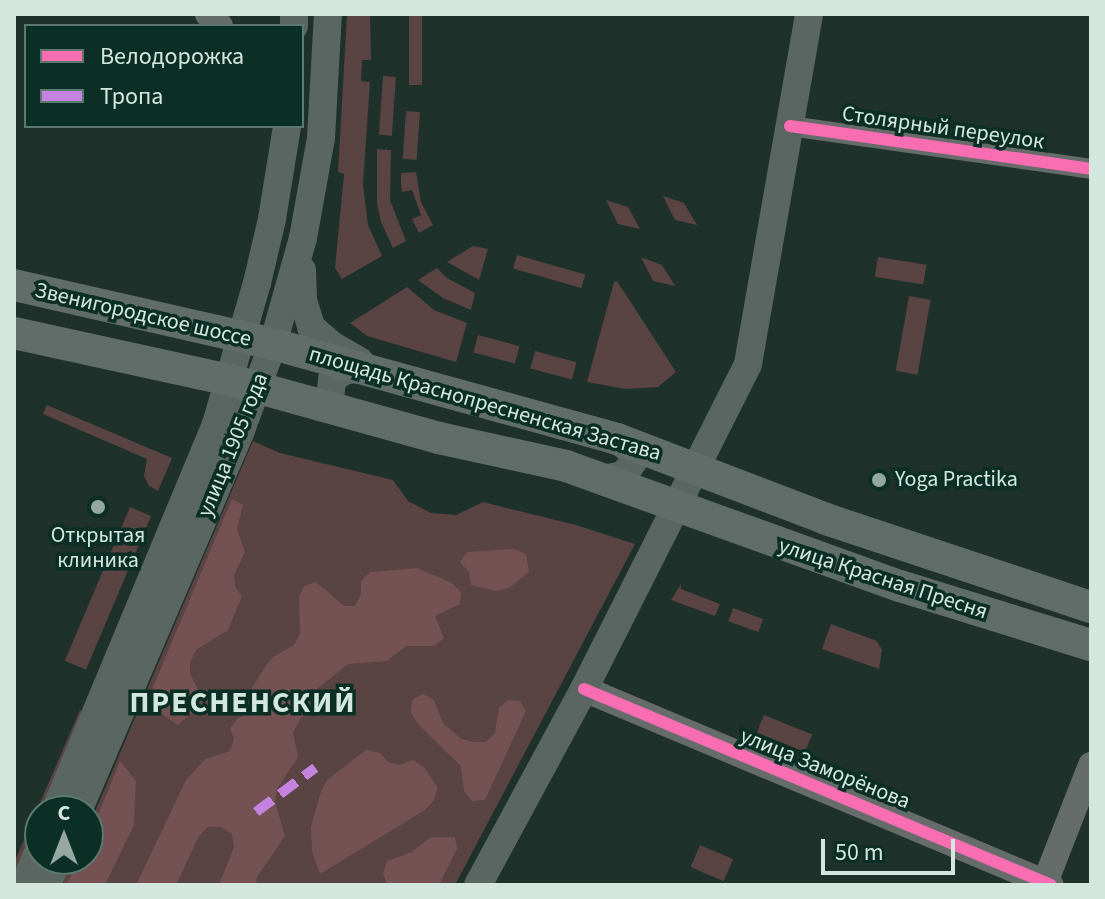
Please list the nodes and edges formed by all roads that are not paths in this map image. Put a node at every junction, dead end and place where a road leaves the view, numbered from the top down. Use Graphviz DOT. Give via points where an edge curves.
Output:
graph roads {
  1 [pos="809,14"];
  2 [pos="328,15"];
  3 [pos="790,126"];
  4 [pos="287,128"];
  5 [pos="1091,169"];
  6 [pos="303,238"];
  7 [pos="14,285"];
  8 [pos="14,333"];
  9 [pos="258,341"];
  10 [pos="374,371"];
  11 [pos="244,384"];
  12 [pos="342,413"];
  13 [pos="617,439"];
  14 [pos="696,467"];
  15 [pos="607,478"];
  16 [pos="677,506"];
  17 [pos="1091,607"];
  18 [pos="1091,645"];
  19 [pos="584,689"];
  20 [pos="1091,765"];
  21 [pos="62,795"];
  22 [pos="84,795"];
  23 [pos="1046,884"];
  24 [pos="478,885"];
  1 -- 3 [label="main road"];
  2 -- 6 [label="main road, улица 1905 года" via="325,109"];
  3 -- 5 [label="street, Столярный переулок"];
  3 -- 14 [label="main road" via="748,364"];
  4 -- 9 [label="main road, улица 1905 года"];
  6 -- 9 [label="main road, улица 1905 года"];
  6 -- 10 [label="main road" via="303,300 311,327"];
  7 -- 9 [label="main road, Звенигородское шоссе"];
  8 -- 11 [label="main road, Звенигородское шоссе"];
  9 -- 10 [label="main road, площадь Краснопресненская Застава"];
  9 -- 11 [label="main road, улица 1905 года"];
  10 -- 12 [label="main road" via="346,370 332,379 330,399"];
  10 -- 13 [label="main road, площадь Краснопресненская Застава"];
  11 -- 12 [label="main road, площадь Краснопресненская Застава"];
  11 -- 21 [label="main road, улица 1905 года" via="189,495"];
  11 -- 22 [label="main road, улица 1905 года"];
  12 -- 15 [label="main road, площадь Краснопресненская Застава"];
  13 -- 14 [label="main road, площадь Краснопресненская Застава"];
  13 -- 15 [label="main road" via="634,460 624,475"];
  14 -- 16 [label="main road"];
  14 -- 17 [label="main road, улица Красная Пресня" via="841,524"];
  15 -- 16 [label="main road, площадь Краснопресненская Застава"];
  16 -- 18 [label="main road, улица Красная Пресня" via="900,586"];
  16 -- 19 [label="main road"];
  19 -- 23 [label="street, улица Заморёнова"];
  19 -- 24 [label="main road"];
  20 -- 23 [label="street"];
}
